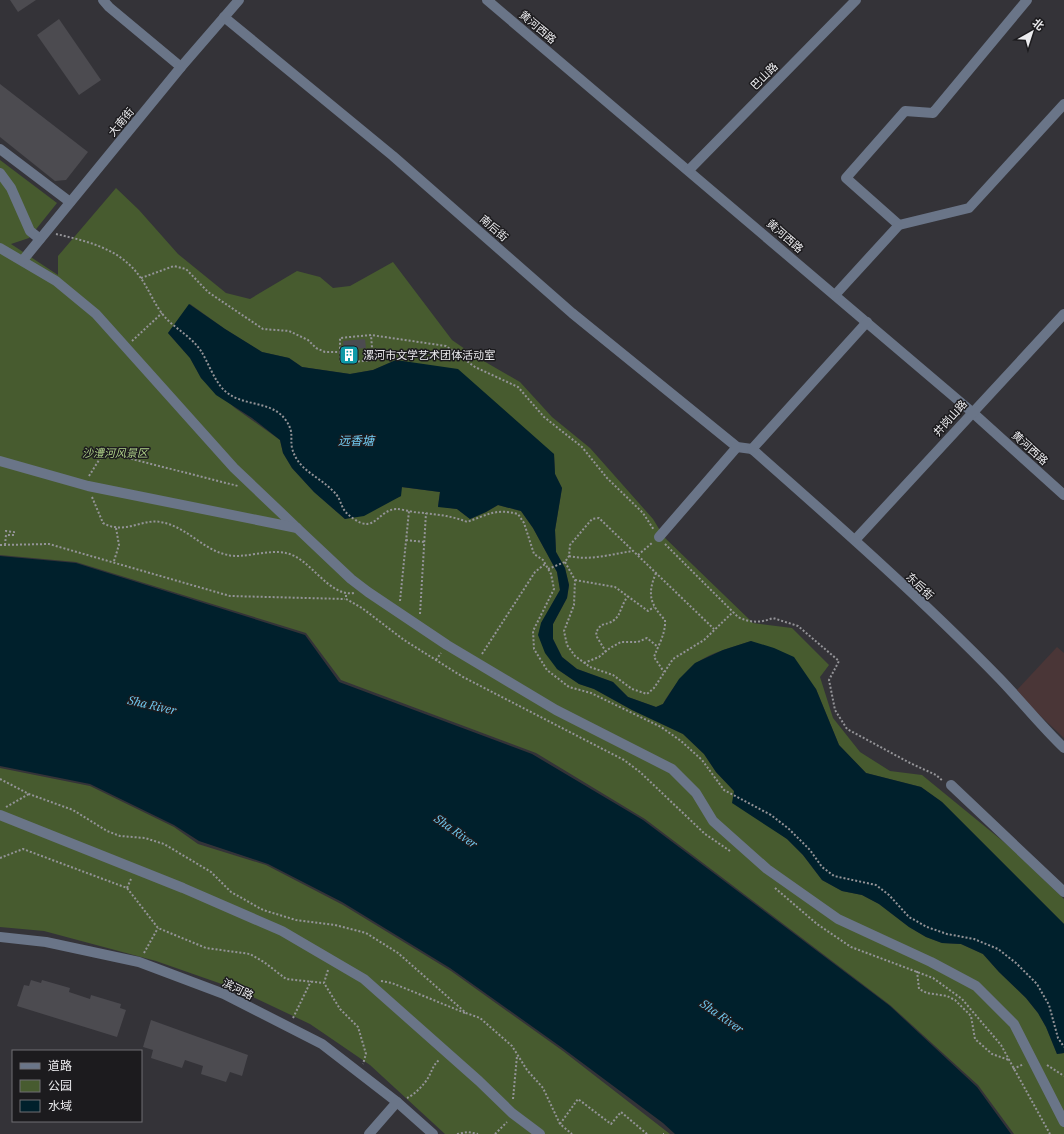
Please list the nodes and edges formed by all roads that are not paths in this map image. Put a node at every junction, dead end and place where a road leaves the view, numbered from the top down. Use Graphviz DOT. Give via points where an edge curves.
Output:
graph roads {
  1 [pos="103,0"];
  2 [pos="239,0"];
  3 [pos="487,0"];
  4 [pos="856,0"];
  5 [pos="1027,0"];
  6 [pos="224,17"];
  7 [pos="181,67"];
  8 [pos="1064,104"];
  9 [pos="0,149"];
  10 [pos="689,170"];
  11 [pos="0,173"];
  12 [pos="70,202"];
  13 [pos="900,225"];
  14 [pos="43,235"];
  15 [pos="0,248"];
  16 [pos="23,260"];
  17 [pos="835,295"];
  18 [pos="1064,314"];
  19 [pos="867,322"];
  20 [pos="972,412"];
  21 [pos="737,447"];
  22 [pos="752,449"];
  23 [pos="0,461"];
  24 [pos="1064,495"];
  25 [pos="297,528"];
  26 [pos="659,537"];
  27 [pos="855,540"];
  28 [pos="1064,748"];
  29 [pos="951,785"];
  30 [pos="0,815"];
  31 [pos="1064,892"];
  32 [pos="0,937"];
  33 [pos="396,1102"];
  34 [pos="1064,1122"];
  35 [pos="431,1133"];
  36 [pos="369,1134"];
  37 [pos="540,1134"];
  1 -- 7 [label="street"];
  2 -- 6 [label="street, 大南街"];
  3 -- 10 [label="street, 黄河西路"];
  4 -- 10 [label="street, 巴山路"];
  5 -- 13 [label="street" via="933,113 905,111 846,178"];
  6 -- 7 [label="street, 大南街"];
  6 -- 21 [label="street, 南后街" via="393,156 572,313"];
  7 -- 12 [label="street, 大南街"];
  8 -- 13 [label="street" via="969,208"];
  9 -- 12 [label="street"];
  10 -- 17 [label="street, 黄河西路"];
  11 -- 14 [label="street" via="11,188 30,231"];
  12 -- 14 [label="street, 大南街"];
  13 -- 17 [label="street"];
  14 -- 16 [label="street, 大南街"];
  15 -- 16 [label="street"];
  16 -- 25 [label="street" via="56,281 96,314 234,468"];
  17 -- 19 [label="street, 黄河西路"];
  18 -- 20 [label="street, 井岗山路"];
  19 -- 20 [label="street, 黄河西路"];
  19 -- 22 [label="street"];
  20 -- 24 [label="street, 黄河西路"];
  20 -- 27 [label="street, 井岗山路"];
  21 -- 22 [label="street"];
  21 -- 26 [label="street"];
  22 -- 27 [label="street, 东后街"];
  23 -- 25 [label="street" via="88,486"];
  25 -- 34 [label="street" via="351,579 476,663 556,710 672,769 696,793 713,821 767,869 838,919 976,986 1014,1024"];
  27 -- 28 [label="street, 东后街" via="1000,680"];
  29 -- 31 [label="street"];
  30 -- 37 [label="street" via="282,931 364,979 448,1052 512,1113"];
  32 -- 33 [label="street, 滨河路" via="46,942 139,962 224,994 322,1044"];
  33 -- 35 [label="street, 滨河路"];
  33 -- 36 [label="street"];
}
